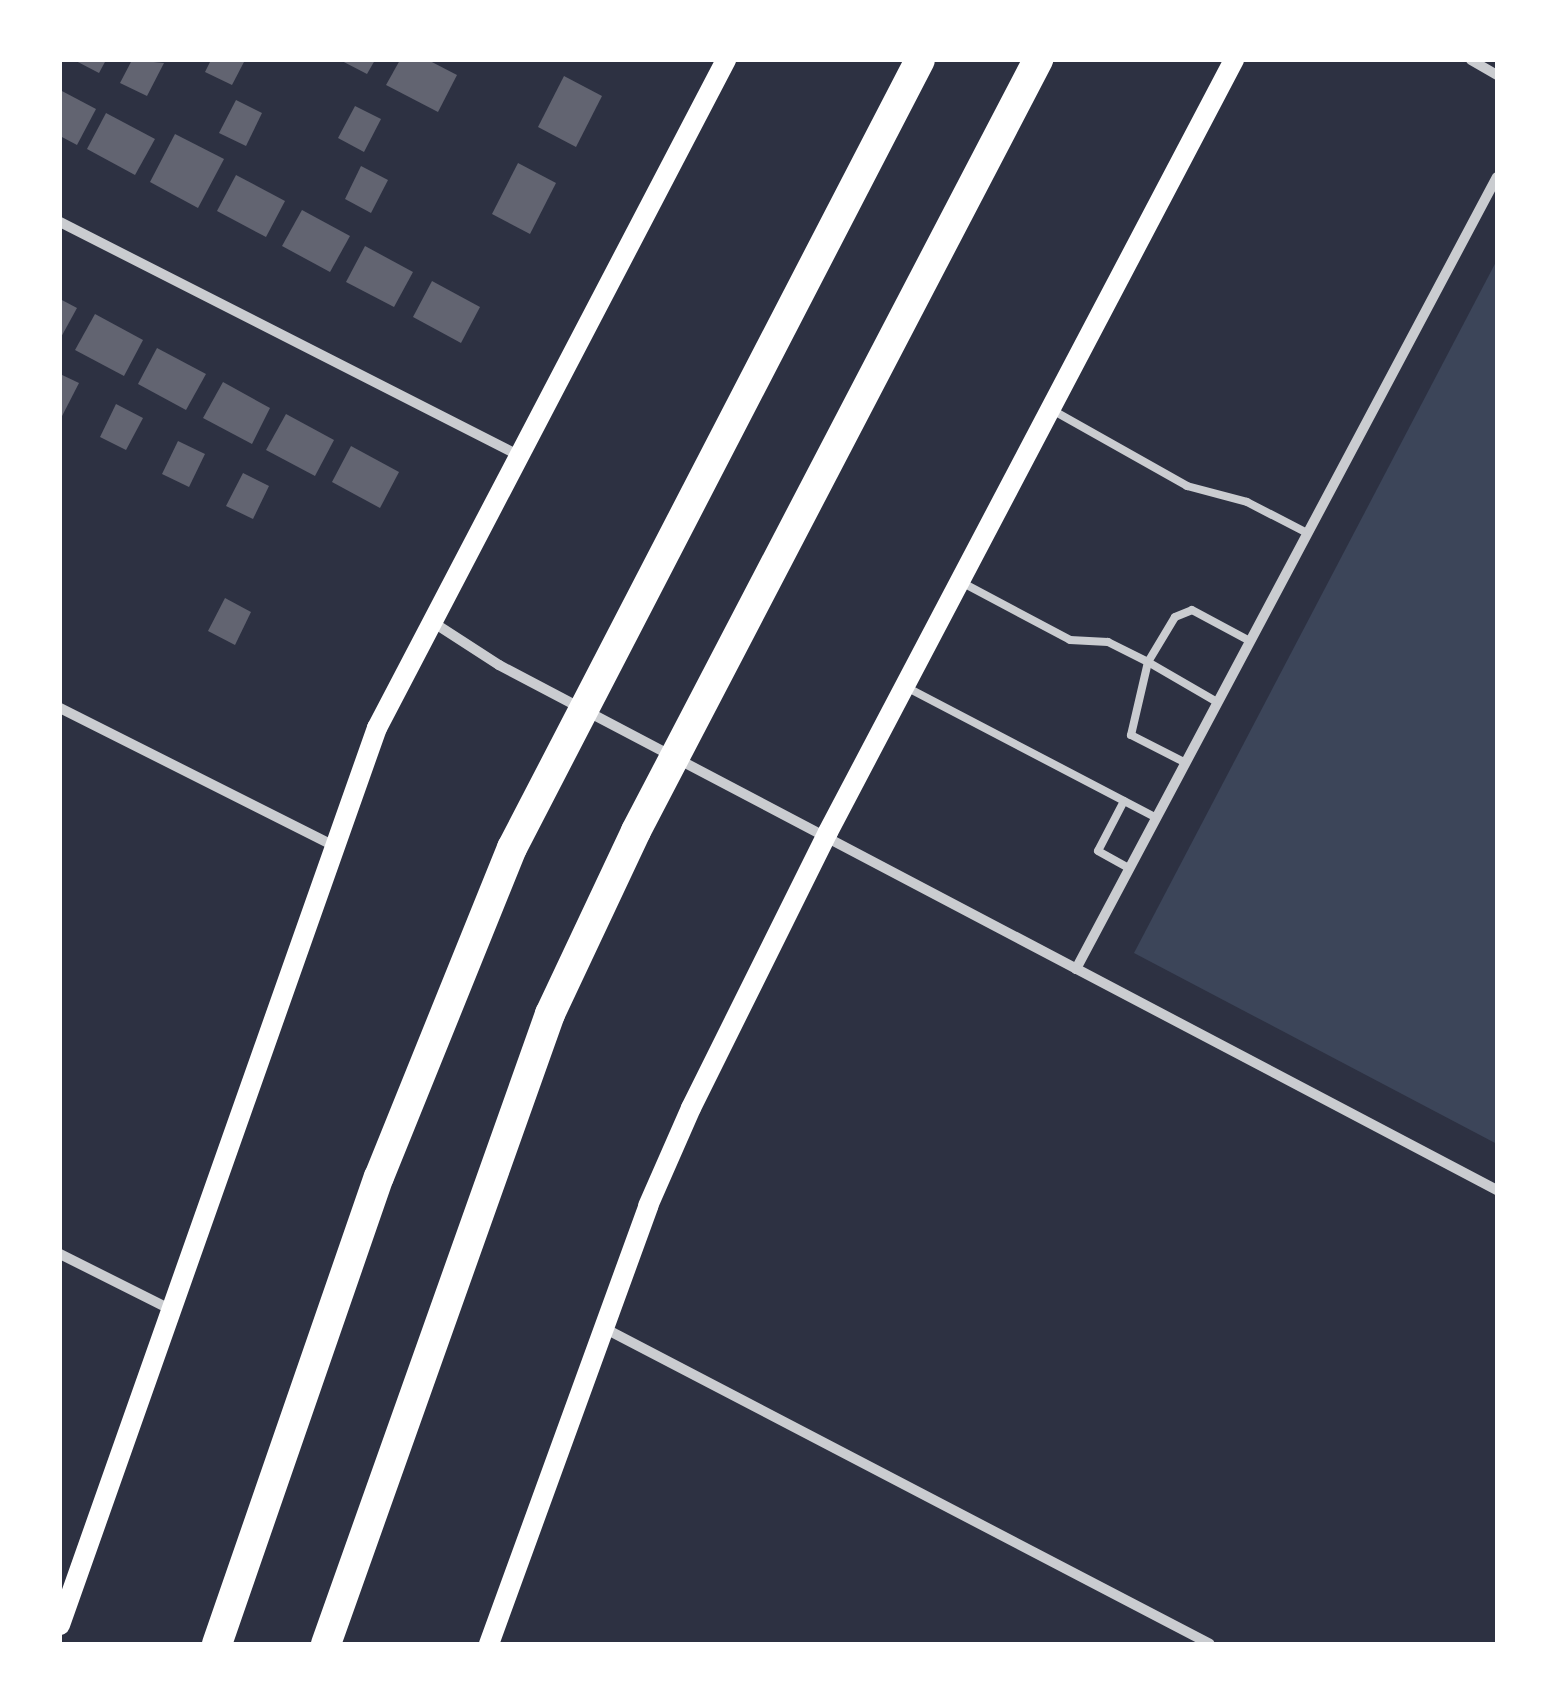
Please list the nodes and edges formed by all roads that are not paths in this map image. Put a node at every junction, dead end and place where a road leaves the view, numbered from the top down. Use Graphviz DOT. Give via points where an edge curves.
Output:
graph roads {
  1 [pos="726,60"];
  2 [pos="920,60"];
  3 [pos="1038,60"];
  4 [pos="1234,60"];
  5 [pos="1471,60"];
  6 [pos="1497,74"];
  7 [pos="1497,177"];
  8 [pos="60,222"];
  9 [pos="1050,409"];
  10 [pos="520,456"];
  11 [pos="1305,532"];
  12 [pos="960,581"];
  13 [pos="430,621"];
  14 [pos="1248,640"];
  15 [pos="1148,662"];
  16 [pos="904,686"];
  17 [pos="1217,702"];
  18 [pos="60,708"];
  19 [pos="1184,762"];
  20 [pos="1124,801"];
  21 [pos="1156,817"];
  22 [pos="828,832"];
  23 [pos="334,846"];
  24 [pos="1129,868"];
  25 [pos="1076,970"];
  26 [pos="1497,1190"];
  27 [pos="60,1254"];
  28 [pos="168,1308"];
  29 [pos="604,1328"];
  30 [pos="60,1625"];
  31 [pos="217,1644"];
  32 [pos="326,1644"];
  33 [pos="490,1644"];
  34 [pos="1210,1644"];
  1 -- 10 [label="main road"];
  2 -- 31 [label="highway" via="512,848 380,1176"];
  3 -- 32 [label="highway" via="636,831 550,1014"];
  4 -- 9 [label="main road"];
  5 -- 6 [label="street"];
  7 -- 11 [label="street"];
  8 -- 10 [label="street"];
  9 -- 11 [label="lane" via="1187,486 1247,502"];
  9 -- 12 [label="main road"];
  10 -- 13 [label="main road"];
  11 -- 14 [label="street"];
  12 -- 15 [label="lane" via="1070,640 1108,642"];
  12 -- 16 [label="main road"];
  13 -- 22 [label="street" via="499,665"];
  13 -- 23 [label="main road" via="376,728"];
  14 -- 15 [label="lane" via="1192,610 1175,617"];
  14 -- 17 [label="street"];
  15 -- 17 [label="lane"];
  15 -- 19 [label="lane" via="1131,734"];
  16 -- 20 [label="lane"];
  16 -- 22 [label="main road"];
  17 -- 19 [label="street"];
  18 -- 23 [label="street"];
  19 -- 21 [label="street"];
  20 -- 21 [label="lane"];
  20 -- 24 [label="lane" via="1098,851"];
  21 -- 24 [label="street"];
  22 -- 25 [label="street"];
  22 -- 29 [label="main road" via="692,1108"];
  23 -- 28 [label="main road"];
  24 -- 25 [label="street"];
  25 -- 26 [label="street"];
  27 -- 28 [label="street"];
  28 -- 30 [label="main road"];
  29 -- 33 [label="main road"];
  29 -- 34 [label="street"];
}
